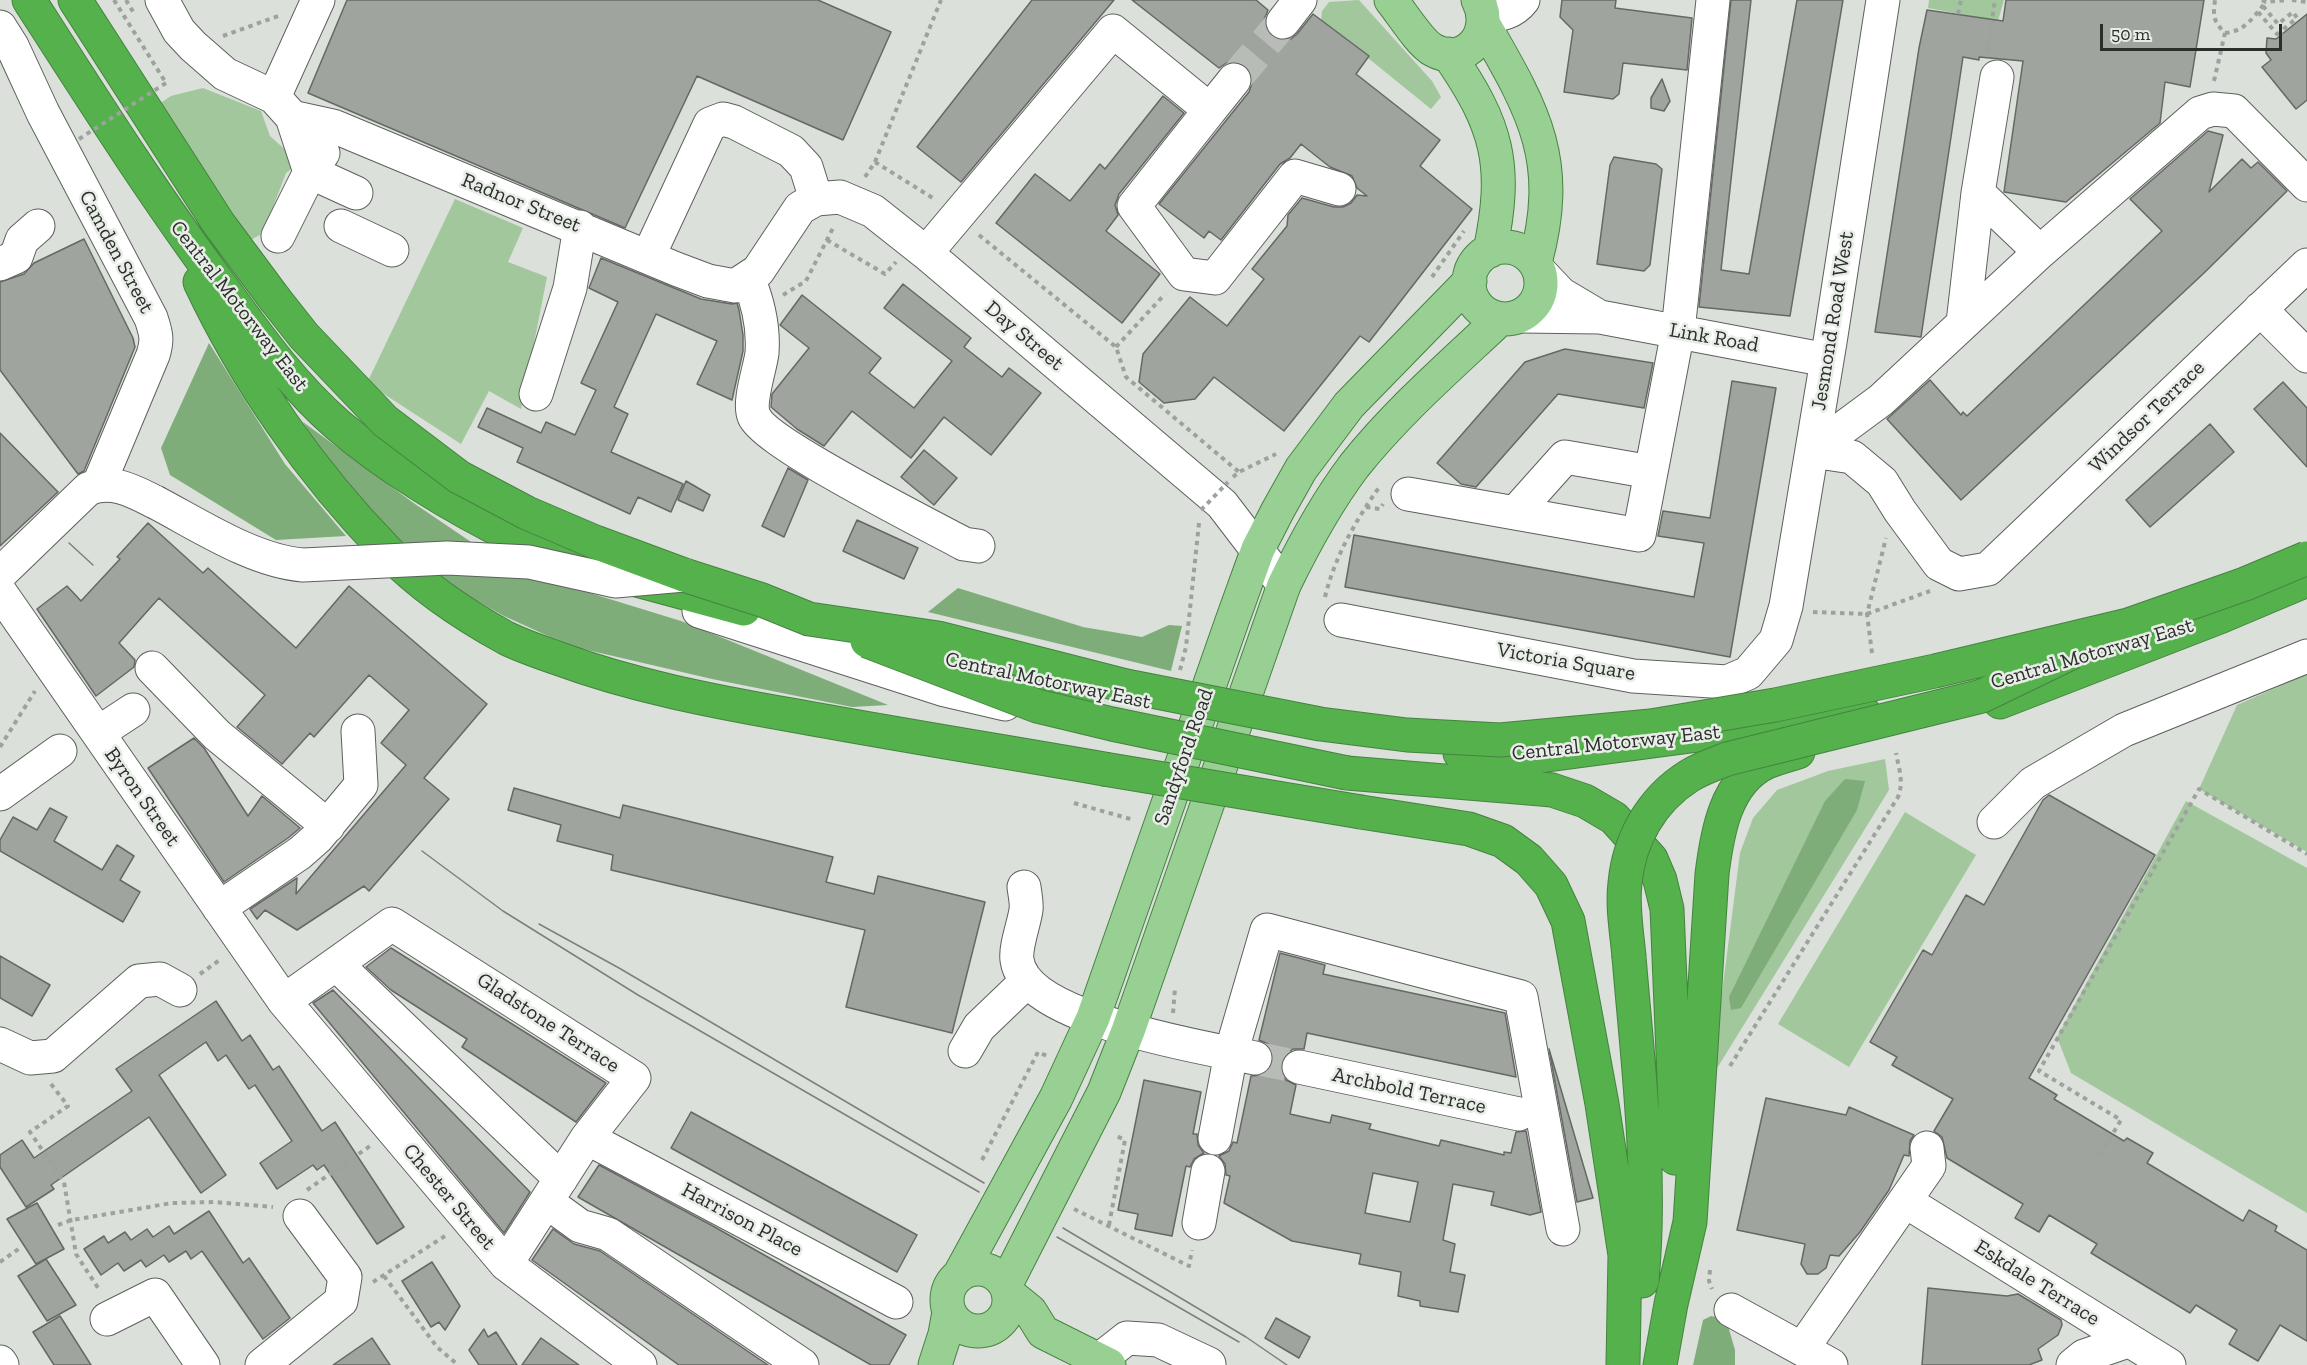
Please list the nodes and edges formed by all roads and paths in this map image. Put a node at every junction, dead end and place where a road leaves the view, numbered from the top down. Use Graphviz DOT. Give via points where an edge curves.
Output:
graph roads {
  1 [pos="29,0"];
  2 [pos="75,0"];
  3 [pos="114,0"];
  4 [pos="162,0"];
  5 [pos="1391,0"];
  6 [pos="1421,0"];
  7 [pos="1524,0"];
  8 [pos="1713,0"];
  9 [pos="1883,0"];
  10 [pos="1961,0"];
  11 [pos="1995,0"];
  12 [pos="2215,0"];
  13 [pos="2286,0"];
  14 [pos="2292,0"];
  15 [pos="2307,2"];
  16 [pos="2263,3"];
  17 [pos="2258,12"];
  18 [pos="313,13"];
  19 [pos="1482,14"];
  20 [pos="1958,14"];
  21 [pos="0,27"];
  22 [pos="2225,33"];
  23 [pos="1418,34"];
  24 [pos="194,46"];
  25 [pos="1449,54"];
  26 [pos="1997,77"];
  27 [pos="1234,80"];
  28 [pos="283,107"];
  29 [pos="2213,109"];
  30 [pos="1209,110"];
  31 [pos="333,126"];
  32 [pos="79,139"];
  33 [pos="875,162"];
  34 [pos="310,172"];
  35 [pos="2307,185"];
  36 [pos="1339,189"];
  37 [pos="356,193"];
  38 [pos="1978,194"];
  39 [pos="816,199"];
  40 [pos="957,217"];
  41 [pos="170,218"];
  42 [pos="1469,224"];
  43 [pos="38,226"];
  44 [pos="341,226"];
  45 [pos="580,227"];
  46 [pos="278,236"];
  47 [pos="392,250"];
  48 [pos="1490,251"];
  49 [pos="2040,252"];
  50 [pos="926,253"];
  51 [pos="648,257"];
  52 [pos="0,264"];
  53 [pos="2307,265"];
  54 [pos="1537,268"];
  55 [pos="1184,274"];
  56 [pos="748,278"];
  57 [pos="1431,278"];
  58 [pos="1470,281"];
  59 [pos="2260,309"];
  60 [pos="1510,317"];
  61 [pos="1600,317"];
  62 [pos="1963,323"];
  63 [pos="1678,331"];
  64 [pos="1116,347"];
  65 [pos="2307,356"];
  66 [pos="1827,360"];
  67 [pos="536,394"];
  68 [pos="1812,451"];
  69 [pos="1280,452"];
  70 [pos="1239,472"];
  71 [pos="1651,472"];
  72 [pos="99,484"];
  73 [pos="1408,494"];
  74 [pos="1372,497"];
  75 [pos="1900,511"];
  76 [pos="1515,513"];
  77 [pos="978,546"];
  78 [pos="1258,549"];
  79 [pos="2307,558"];
  80 [pos="1974,572"];
  81 [pos="0,574"];
  82 [pos="684,575"];
  83 [pos="2307,580"];
  84 [pos="615,582"];
  85 [pos="1284,585"];
  86 [pos="0,592"];
  87 [pos="1786,606"];
  88 [pos="1867,614"];
  89 [pos="2222,616"];
  90 [pos="809,619"];
  91 [pos="1341,620"];
  92 [pos="2128,625"];
  93 [pos="1776,640"];
  94 [pos="1872,653"];
  95 [pos="2307,656"];
  96 [pos="51,665"];
  97 [pos="152,668"];
  98 [pos="1181,669"];
  99 [pos="1037,706"];
  100 [pos="133,710"];
  101 [pos="358,731"];
  102 [pos="98,733"];
  103 [pos="0,747"];
  104 [pos="60,751"];
  105 [pos="1896,753"];
  106 [pos="0,794"];
  107 [pos="1074,803"];
  108 [pos="1994,822"];
  109 [pos="1142,823"];
  110 [pos="328,826"];
  111 [pos="2307,854"];
  112 [pos="1024,887"];
  113 [pos="219,908"];
  114 [pos="243,942"];
  115 [pos="336,964"];
  116 [pos="1026,982"];
  117 [pos="180,990"];
  118 [pos="284,1001"];
  119 [pos="1093,1018"];
  120 [pos="1128,1031"];
  121 [pos="0,1044"];
  122 [pos="964,1050"];
  123 [pos="1038,1052"];
  124 [pos="1243,1056"];
  125 [pos="30,1058"];
  126 [pos="1299,1067"];
  127 [pos="1728,1071"];
  128 [pos="1519,1114"];
  129 [pos="393,1130"];
  130 [pos="1113,1135"];
  131 [pos="588,1138"];
  132 [pos="1215,1138"];
  133 [pos="1927,1148"];
  134 [pos="982,1160"];
  135 [pos="2095,1163"];
  136 [pos="1208,1171"];
  137 [pos="554,1191"];
  138 [pos="1905,1201"];
  139 [pos="299,1206"];
  140 [pos="1072,1208"];
  141 [pos="72,1220"];
  142 [pos="469,1220"];
  143 [pos="1199,1223"];
  144 [pos="58,1225"];
  145 [pos="1109,1225"];
  146 [pos="1563,1229"];
  147 [pos="20,1248"];
  148 [pos="1711,1259"];
  149 [pos="0,1262"];
  150 [pos="506,1264"];
  151 [pos="960,1274"];
  152 [pos="384,1276"];
  153 [pos="341,1301"];
  154 [pos="896,1302"];
  155 [pos="1671,1304"];
  156 [pos="999,1308"];
  157 [pos="1731,1310"];
  158 [pos="949,1312"];
  159 [pos="112,1317"];
  160 [pos="2128,1341"];
  161 [pos="1802,1349"];
  162 [pos="1104,1362"];
  163 [pos="1209,1364"];
  164 [pos="203,1365"];
  165 [pos="262,1365"];
  166 [pos="458,1365"];
  167 [pos="640,1365"];
  168 [pos="802,1365"];
  169 [pos="935,1365"];
  170 [pos="952,1365"];
  171 [pos="1623,1365"];
  172 [pos="1660,1365"];
  173 [pos="1831,1365"];
  174 [pos="2073,1365"];
  175 [pos="2169,1365"];
  1 -- 41 [label="highway, Central Motorway East"];
  2 -- 82 [label="highway, Central Motorway East, bridge" via="219,224 304,336 385,421 459,477 537,517"];
  3 -- 32 [label="path, bridge" via="166,83"];
  4 -- 24 [label="street, Radnor Street" via="179,31"];
  5 -- 23 [label="main road"];
  6 -- 23 [label="main road" via="1415,14"];
  7 -- 19 [label="street" via="1504,14"];
  8 -- 63 [label="street"];
  9 -- 66 [label="street, Jesmond Road West"];
  10 -- 20 [label="path"];
  11 -- 26 [label="path" via="1987,56"];
  12 -- 22 [label="path" via="2213,16"];
  13 -- 16 [label="path"];
  14 -- 15 [label="path"];
  16 -- 17 [label="path"];
  16 -- 17 [label="path" via="2278,24 2292,12 2296,18 2277,34"];
  17 -- 22 [label="path" via="2245,27"];
  18 -- 24 [label="path" via="281,15"];
  18 -- 28 [label="street"];
  19 -- 25 [label="main road" via="1477,42 1459,53"];
  19 -- 54 [label="main road" via="1535,120 1542,149 1545,210"];
  21 -- 72 [label="street, Camden Street" via="157,335 153,355"];
  22 -- 29 [label="path" via="2215,76"];
  23 -- 25 [label="main road" via="1430,49"];
  24 -- 28 [label="street, Radnor Street" via="225,74"];
  25 -- 48 [label="main road" via="1482,108 1497,154 1500,176"];
  26 -- 38 [label="street"];
  27 -- 30 [label="street"];
  28 -- 31 [label="street, Radnor Street"];
  28 -- 34 [label="street"];
  29 -- 35 [label="street" via="2234,111"];
  29 -- 49 [label="street" via="2200,113"];
  30 -- 40 [label="street" via="1113,31"];
  30 -- 55 [label="street" via="1134,206"];
  31 -- 34 [label="street"];
  31 -- 45 [label="street, Radnor Street"];
  33 -- 40 [label="path"];
  34 -- 37 [label="street"];
  34 -- 46 [label="street"];
  36 -- 55 [label="street" via="1295,176 1215,278"];
  38 -- 49 [label="street"];
  38 -- 62 [label="street"];
  39 -- 50 [label="street, Day Street" via="840,197 873,212"];
  39 -- 51 [label="street" via="806,167 791,151 734,122 710,124"];
  39 -- 56 [label="street" via="800,208 758,272"];
  40 -- 50 [label="street"];
  40 -- 64 [label="path"];
  41 -- 89 [label="highway, Central Motorway East" via="276,361 339,426 422,484 516,538 658,587 992,672 1346,740 1525,758 1909,707"];
  41 -- 171 [label="highway, bridge" via="221,327 280,422 322,475 388,552 451,604 508,639 589,670 695,699 1469,829 1503,841 1529,860 1551,885 1568,921 1625,1255"];
  42 -- 57 [label="path"];
  43 -- 52 [label="street" via="22,240 16,257"];
  44 -- 47 [label="street"];
  45 -- 51 [label="street, Radnor Street"];
  45 -- 67 [label="street" via="570,288"];
  48 -- 54 [label="main road" via="1519,250"];
  48 -- 58 [label="main road" via="1476,263"];
  49 -- 62 [label="street"];
  50 -- 78 [label="street, Day Street" via="1222,504"];
  51 -- 56 [label="street, Radnor Street" via="708,281 735,286"];
  53 -- 59 [label="street, Windsor Terrace"];
  54 -- 60 [label="main road" via="1540,293 1529,310"];
  54 -- 61 [label="street, Link Road" via="1561,294"];
  55 -- 64 [label="path"];
  56 -- 77 [label="street" via="762,329 754,416 764,428 797,452 922,521 964,544"];
  58 -- 60 [label="main road" via="1470,292 1481,310"];
  58 -- 78 [label="main road, Sandyford Road" via="1329,430 1301,470"];
  59 -- 65 [label="street"];
  59 -- 80 [label="street, Windsor Terrace"];
  60 -- 61 [label="street, Link Road"];
  60 -- 85 [label="main road, Sandyford Road" via="1414,400 1379,437 1328,504"];
  61 -- 63 [label="street, Link Road"];
  62 -- 68 [label="street" via="1881,400"];
  63 -- 66 [label="street, Link Road"];
  63 -- 71 [label="street"];
  64 -- 70 [label="path" via="1126,376"];
  66 -- 68 [label="street, Jesmond Road West"];
  68 -- 75 [label="street" via="1852,457 1882,482"];
  68 -- 87 [label="street, Jesmond Road West"];
  69 -- 70 [label="path"];
  70 -- 98 [label="path, bridge" via="1200,510"];
  71 -- 76 [label="street" via="1565,457"];
  71 -- 76 [label="street" via="1639,535"];
  72 -- 81 [label="street" via="80,496"];
  72 -- 84 [label="street, bridge" via="129,489 234,543 286,564 447,558 511,561"];
  73 -- 76 [label="street"];
  74 -- 91 [label="path" via="1330,575 1324,599 1341,611"];
  75 -- 80 [label="street" via="1939,564"];
  75 -- 88 [label="path" via="1887,534"];
  78 -- 85 [label="street, Day Street"];
  78 -- 119 [label="main road, Sandyford Road"];
  79 -- 92 [label="highway, Central Motorway East, bridge" via="2245,585"];
  80 -- 88 [label="path"];
  82 -- 84 [label="street, bridge"];
  82 -- 90 [label="highway, Central Motorway East, bridge"];
  83 -- 89 [label="highway, Central Motorway East"];
  84 -- 99 [label="street, bridge" via="945,690 998,704"];
  85 -- 120 [label="main road, Sandyford Road"];
  86 -- 96 [label="street, Byron Street"];
  87 -- 88 [label="path" via="1804,612"];
  87 -- 93 [label="street, Jesmond Road West"];
  88 -- 94 [label="path"];
  89 -- 155 [label="highway" via="1994,704 1811,748 1765,763 1746,778 1727,804 1716,844 1690,1222"];
  90 -- 92 [label="highway, Central Motorway East, bridge" via="938,638 1126,686 1320,724 1407,735 1500,740 1651,726 1775,705"];
  90 -- 99 [label="highway, bridge"];
  91 -- 93 [label="street, Victoria Square" via="1633,676 1727,682 1748,673"];
  92 -- 171 [label="highway, bridge" via="1982,696 1727,759 1689,775 1662,798 1641,826 1628,856 1624,886 1644,1149 1646,1239 1640,1299"];
  95 -- 108 [label="street" via="2124,730 2033,783"];
  96 -- 102 [label="street, Byron Street"];
  96 -- 103 [label="path"];
  97 -- 110 [label="street" via="217,735"];
  99 -- 155 [label="highway, bridge" via="1347,772 1552,790 1585,801 1614,818 1651,859 1667,909 1675,1102"];
  100 -- 102 [label="street"];
  101 -- 110 [label="street" via="361,785"];
  102 -- 113 [label="street, Byron Street"];
  104 -- 106 [label="street"];
  105 -- 127 [label="path" via="1901,779 1898,797"];
  107 -- 109 [label="path"];
  110 -- 113 [label="street" via="300,853"];
  111 -- 135 [label="path" via="2199,789 2039,1071 2121,1120"];
  112 -- 116 [label="street" via="1026,907 1016,959"];
  113 -- 114 [label="street, Byron Street"];
  114 -- 117 [label="path"];
  114 -- 118 [label="street, Byron Street"];
  115 -- 118 [label="street"];
  115 -- 131 [label="street, Gladstone Terrace" via="392,924 634,1078"];
  115 -- 137 [label="street"];
  116 -- 119 [label="street" via="1036,991"];
  116 -- 122 [label="street" via="979,1027"];
  117 -- 125 [label="street" via="159,979 140,981 53,1056"];
  118 -- 129 [label="street, Chester Street"];
  119 -- 120 [label="street"];
  119 -- 151 [label="main road, Sandyford Road" via="1056,1098"];
  120 -- 124 [label="street"];
  120 -- 156 [label="main road, Sandyford Road" via="1104,1092"];
  121 -- 125 [label="street"];
  123 -- 134 [label="path"];
  124 -- 132 [label="street"];
  124 -- 146 [label="street" via="1267,930 1521,997"];
  125 -- 141 [label="path" via="68,1106 30,1132 64,1182"];
  126 -- 128 [label="street, Archbold Terrace"];
  129 -- 139 [label="path"];
  129 -- 142 [label="street, Chester Street"];
  130 -- 145 [label="path" via="1125,1140"];
  131 -- 137 [label="street, Gladstone Terrace"];
  131 -- 154 [label="street, Harrison Place"];
  133 -- 138 [label="street" via="1929,1166"];
  136 -- 143 [label="street"];
  137 -- 150 [label="street, Gladstone Terrace"];
  137 -- 168 [label="street" via="580,1226 608,1234"];
  138 -- 160 [label="street, Eskdale Terrace"];
  138 -- 161 [label="street"];
  139 -- 141 [label="path" via="172,1203"];
  139 -- 153 [label="street" via="345,1277"];
  140 -- 145 [label="path"];
  141 -- 144 [label="path"];
  141 -- 159 [label="path" via="76,1254"];
  142 -- 150 [label="street, Chester Street"];
  142 -- 152 [label="path"];
  143 -- 145 [label="path" via="1189,1266"];
  147 -- 149 [label="path"];
  148 -- 157 [label="path" via="1712,1289"];
  150 -- 167 [label="street, Chester Street"];
  151 -- 156 [label="main road" via="980,1268 999,1276"];
  151 -- 158 [label="main road" via="948,1291"];
  152 -- 153 [label="path"];
  152 -- 166 [label="path" via="437,1347"];
  153 -- 165 [label="street"];
  155 -- 172 [label="highway"];
  156 -- 158 [label="main road" via="971,1331 962,1328"];
  156 -- 162 [label="main road" via="1030,1311 1043,1332"];
  156 -- 170 [label="main road, Sandyford Road"];
  157 -- 161 [label="street"];
  158 -- 169 [label="main road"];
  159 -- 164 [label="street" via="155,1295"];
  160 -- 174 [label="street" via="2084,1356"];
  160 -- 175 [label="street, Eskdale Terrace"];
  161 -- 173 [label="street"];
  162 -- 163 [label="street" via="1127,1338 1158,1340"];
}
